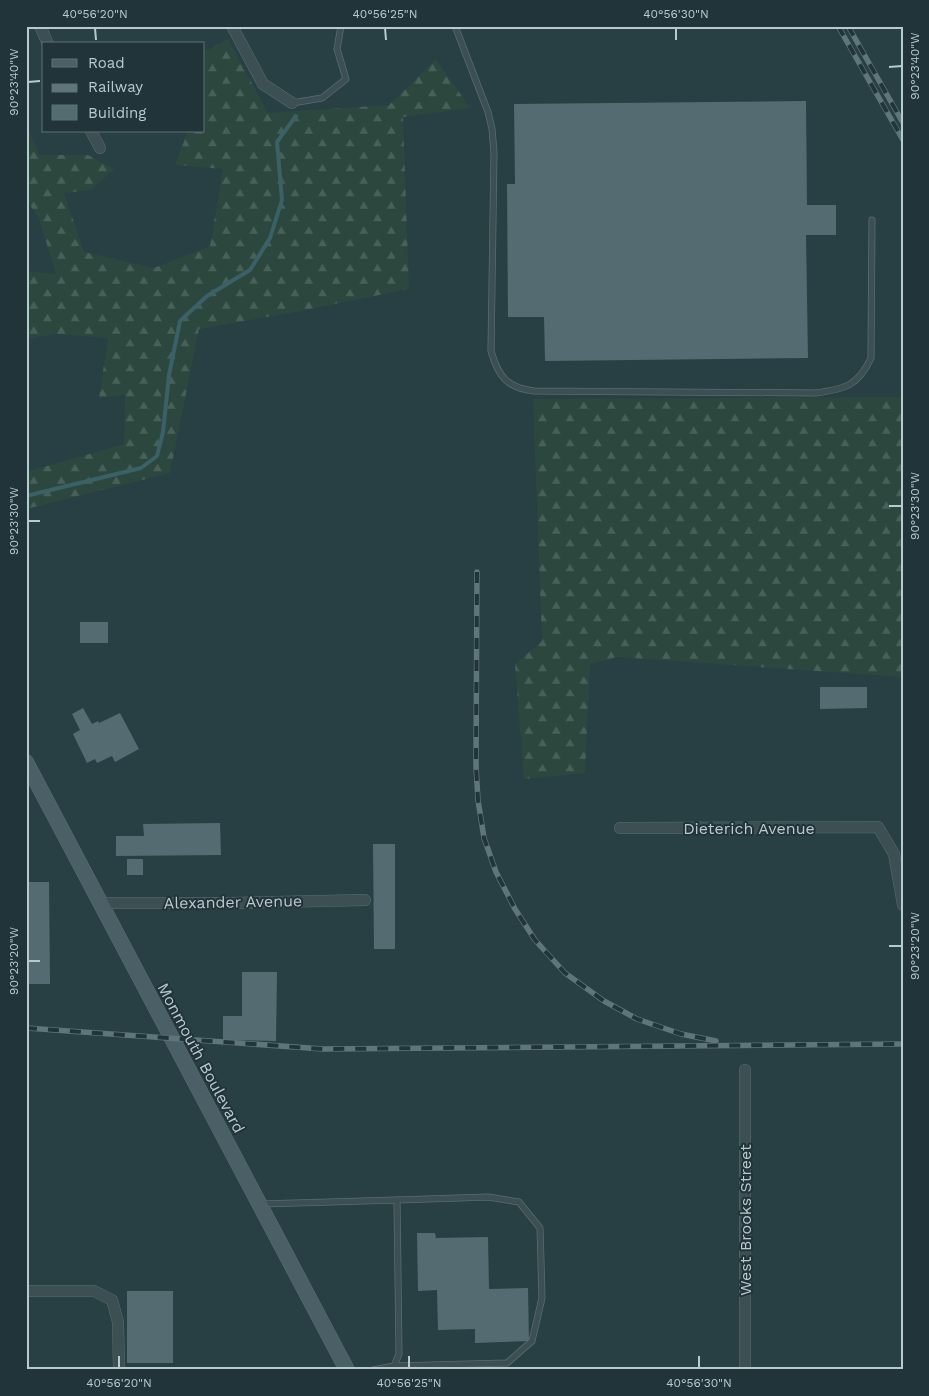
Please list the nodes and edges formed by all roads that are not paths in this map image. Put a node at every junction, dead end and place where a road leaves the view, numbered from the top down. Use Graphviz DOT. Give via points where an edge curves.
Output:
graph roads {
  1 [pos="40,26"];
  2 [pos="232,26"];
  3 [pos="341,26"];
  4 [pos="455,26"];
  5 [pos="47,42"];
  6 [pos="292,103"];
  7 [pos="92,132"];
  8 [pos="100,148"];
  9 [pos="872,220"];
  10 [pos="26,762"];
  11 [pos="620,828"];
  12 [pos="365,900"];
  13 [pos="101,904"];
  14 [pos="903,905"];
  15 [pos="745,1070"];
  16 [pos="397,1200"];
  17 [pos="259,1204"];
  18 [pos="26,1291"];
  19 [pos="394,1366"];
  20 [pos="118,1370"];
  21 [pos="347,1370"];
  22 [pos="373,1370"];
  23 [pos="745,1370"];
  1 -- 5 [label="street"];
  2 -- 6 [label="street" via="263,84"];
  3 -- 6 [label="lane" via="337,49 346,79 322,98"];
  4 -- 9 [label="lane" via="492,129 491,351 496,368 514,386 534,391 816,393 846,387 856,382 871,358"];
  7 -- 8 [label="street"];
  10 -- 13 [label="street, Monmouth Boulevard"];
  11 -- 14 [label="street, Dieterich Avenue" via="878,827 894,854"];
  12 -- 13 [label="street, Alexander Avenue"];
  13 -- 17 [label="street, Monmouth Boulevard"];
  15 -- 23 [label="street, West Brooks Street"];
  16 -- 17 [label="lane"];
  16 -- 19 [label="lane" via="399,1354"];
  16 -- 19 [label="lane" via="488,1197 519,1202 540,1228 542,1298 532,1341 507,1363"];
  17 -- 21 [label="street, Monmouth Boulevard"];
  18 -- 20 [label="street" via="94,1291 112,1300 118,1322"];
  19 -- 22 [label="lane"];
}
